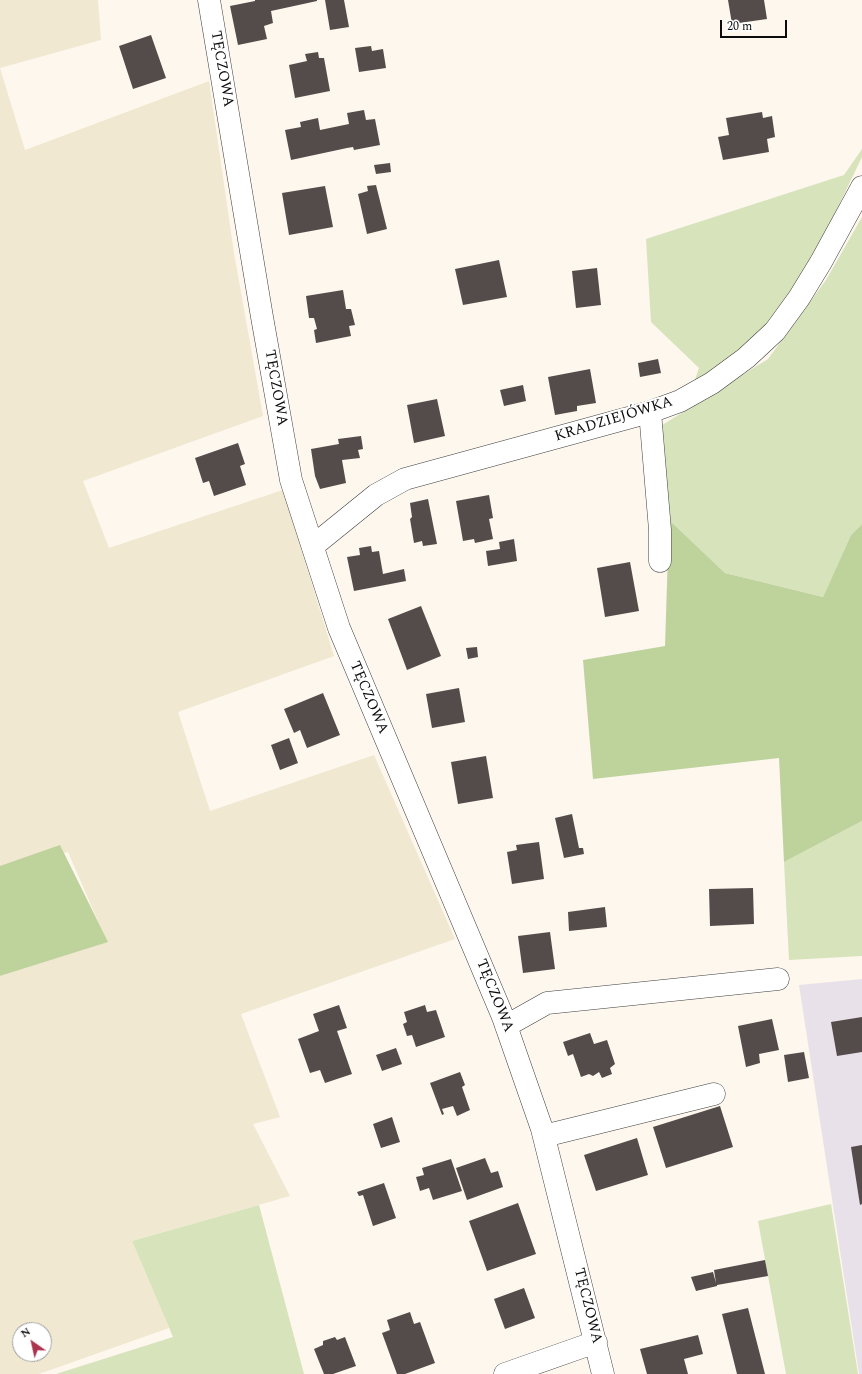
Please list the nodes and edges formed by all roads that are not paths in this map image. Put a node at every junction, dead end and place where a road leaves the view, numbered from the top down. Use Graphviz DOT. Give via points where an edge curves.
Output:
graph roads {
  1 [pos="209,0"];
  2 [pos="862,187"];
  3 [pos="650,412"];
  4 [pos="313,546"];
  5 [pos="660,561"];
  6 [pos="778,979"];
  7 [pos="506,1026"];
  8 [pos="714,1094"];
  9 [pos="544,1136"];
  10 [pos="596,1342"];
  11 [pos="505,1374"];
  12 [pos="603,1374"];
  1 -- 4 [label="street, TĘCZOWA" via="291,480"];
  2 -- 3 [label="street, KRADZIEJÓWKA" via="821,262 775,331 746,358 712,383"];
  3 -- 4 [label="street, KRADZIEJÓWKA" via="405,479 376,494"];
  3 -- 5 [label="street" via="660,530"];
  4 -- 7 [label="street, TĘCZOWA" via="339,628"];
  6 -- 7 [label="street" via="547,1003"];
  7 -- 9 [label="street, TĘCZOWA"];
  8 -- 9 [label="street"];
  9 -- 10 [label="street, TĘCZOWA"];
  10 -- 11 [label="street"];
  10 -- 12 [label="street, TĘCZOWA"];
}
